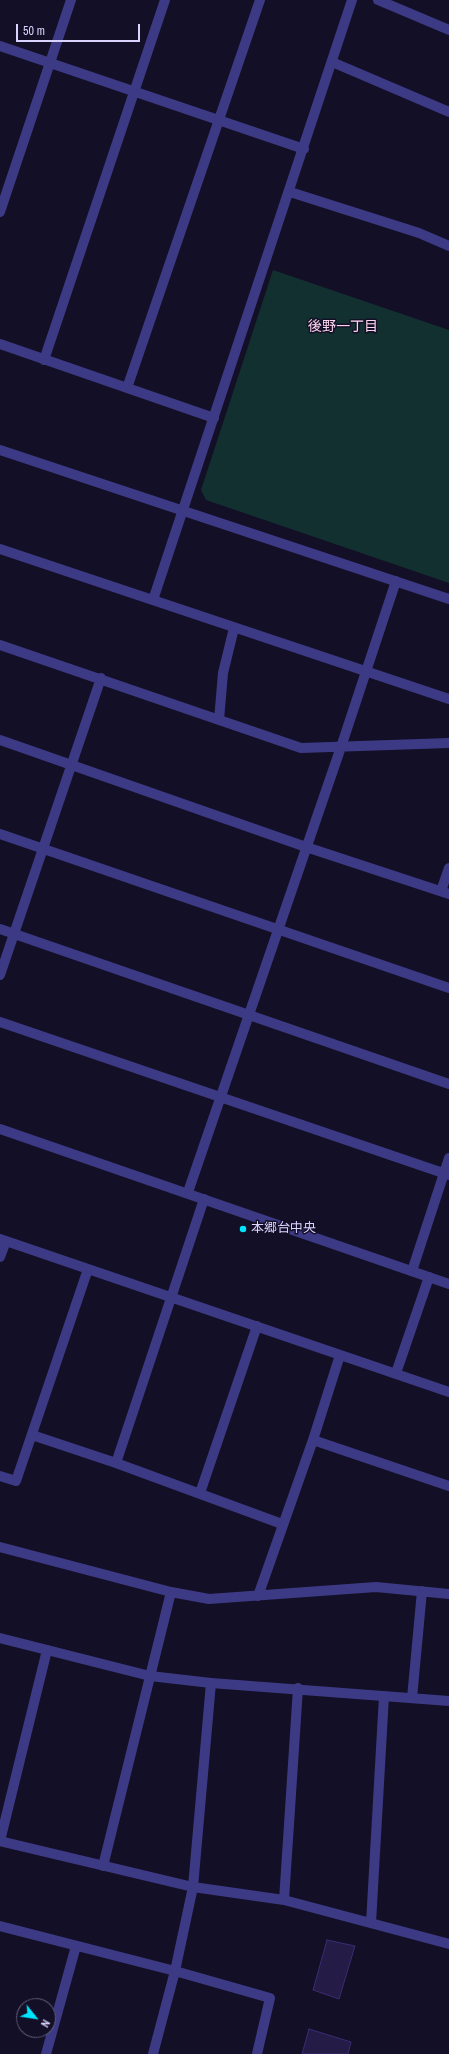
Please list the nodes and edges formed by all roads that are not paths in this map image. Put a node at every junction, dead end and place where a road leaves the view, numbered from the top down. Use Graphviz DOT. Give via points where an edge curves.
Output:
graph roads {
  1 [pos="71,0"];
  2 [pos="165,0"];
  3 [pos="260,0"];
  4 [pos="352,0"];
  5 [pos="378,0"];
  6 [pos="449,30"];
  7 [pos="0,46"];
  8 [pos="332,62"];
  9 [pos="50,63"];
  10 [pos="134,92"];
  11 [pos="449,112"];
  12 [pos="219,120"];
  13 [pos="304,149"];
  14 [pos="290,192"];
  15 [pos="0,212"];
  16 [pos="449,246"];
  17 [pos="0,344"];
  18 [pos="44,360"];
  19 [pos="127,388"];
  20 [pos="214,418"];
  21 [pos="0,450"];
  22 [pos="183,511"];
  23 [pos="0,549"];
  24 [pos="396,582"];
  25 [pos="449,598"];
  26 [pos="153,600"];
  27 [pos="234,628"];
  28 [pos="0,645"];
  29 [pos="366,671"];
  30 [pos="101,678"];
  31 [pos="449,699"];
  32 [pos="220,720"];
  33 [pos="0,740"];
  34 [pos="449,743"];
  35 [pos="341,747"];
  36 [pos="72,764"];
  37 [pos="0,834"];
  38 [pos="306,847"];
  39 [pos="43,848"];
  40 [pos="449,868"];
  41 [pos="445,893"];
  42 [pos="0,929"];
  43 [pos="277,929"];
  44 [pos="14,934"];
  45 [pos="0,975"];
  46 [pos="449,988"];
  47 [pos="248,1015"];
  48 [pos="0,1022"];
  49 [pos="449,1084"];
  50 [pos="220,1097"];
  51 [pos="0,1128"];
  52 [pos="449,1158"];
  53 [pos="446,1174"];
  54 [pos="188,1192"];
  55 [pos="204,1199"];
  56 [pos="3,1240"];
  57 [pos="0,1257"];
  58 [pos="88,1269"];
  59 [pos="412,1271"];
  60 [pos="429,1277"];
  61 [pos="449,1284"];
  62 [pos="172,1296"];
  63 [pos="257,1326"];
  64 [pos="340,1355"];
  65 [pos="396,1373"];
  66 [pos="449,1392"];
  67 [pos="32,1435"];
  68 [pos="313,1440"];
  69 [pos="116,1463"];
  70 [pos="0,1476"];
  71 [pos="449,1486"];
  72 [pos="200,1493"];
  73 [pos="282,1524"];
  74 [pos="0,1547"];
  75 [pos="422,1591"];
  76 [pos="171,1592"];
  77 [pos="449,1594"];
  78 [pos="258,1596"];
  79 [pos="0,1638"];
  80 [pos="47,1650"];
  81 [pos="150,1676"];
  82 [pos="211,1683"];
  83 [pos="298,1688"];
  84 [pos="384,1696"];
  85 [pos="412,1698"];
  86 [pos="449,1701"];
  87 [pos="103,1866"];
  88 [pos="193,1887"];
  89 [pos="284,1900"];
  90 [pos="370,1923"];
  91 [pos="0,1926"];
  92 [pos="449,1944"];
  93 [pos="76,1946"];
  94 [pos="175,1971"];
  95 [pos="46,2054"];
  96 [pos="154,2054"];
  97 [pos="257,2054"];
  1 -- 9 [label="street"];
  2 -- 10 [label="street"];
  3 -- 12 [label="street"];
  4 -- 8 [label="street"];
  5 -- 6 [label="street"];
  7 -- 9 [label="street"];
  8 -- 11 [label="street"];
  8 -- 13 [label="street"];
  9 -- 10 [label="street"];
  9 -- 15 [label="street"];
  10 -- 12 [label="street"];
  10 -- 18 [label="street"];
  12 -- 13 [label="street"];
  12 -- 19 [label="street"];
  13 -- 14 [label="street"];
  14 -- 16 [label="street" via="420,234"];
  14 -- 20 [label="street"];
  17 -- 18 [label="street"];
  18 -- 19 [label="street"];
  19 -- 20 [label="street"];
  20 -- 22 [label="street"];
  21 -- 22 [label="street"];
  22 -- 24 [label="street"];
  22 -- 26 [label="street"];
  23 -- 26 [label="street"];
  24 -- 25 [label="street"];
  24 -- 29 [label="street"];
  26 -- 27 [label="street"];
  27 -- 29 [label="street"];
  27 -- 32 [label="street" via="223,673"];
  28 -- 30 [label="street"];
  29 -- 31 [label="street"];
  29 -- 35 [label="street"];
  30 -- 32 [label="street"];
  30 -- 36 [label="street"];
  32 -- 35 [label="street" via="301,748"];
  33 -- 36 [label="street"];
  34 -- 35 [label="street"];
  35 -- 38 [label="street"];
  36 -- 38 [label="street"];
  36 -- 39 [label="street"];
  37 -- 39 [label="street"];
  38 -- 41 [label="street"];
  38 -- 43 [label="street"];
  39 -- 43 [label="street"];
  39 -- 44 [label="street"];
  40 -- 41 [label="street"];
  42 -- 44 [label="street"];
  43 -- 46 [label="street"];
  43 -- 47 [label="street"];
  44 -- 45 [label="street"];
  44 -- 47 [label="street"];
  47 -- 49 [label="street"];
  47 -- 50 [label="street"];
  48 -- 50 [label="street"];
  50 -- 53 [label="street"];
  50 -- 54 [label="street"];
  51 -- 54 [label="street"];
  52 -- 53 [label="street"];
  53 -- 59 [label="street"];
  54 -- 55 [label="street"];
  55 -- 59 [label="street"];
  55 -- 62 [label="street"];
  56 -- 57 [label="street"];
  56 -- 58 [label="street"];
  58 -- 62 [label="street"];
  58 -- 67 [label="street"];
  59 -- 60 [label="street"];
  60 -- 61 [label="street"];
  60 -- 65 [label="street"];
  62 -- 63 [label="street"];
  62 -- 69 [label="street"];
  63 -- 64 [label="street"];
  63 -- 72 [label="street"];
  64 -- 65 [label="street"];
  64 -- 68 [label="street"];
  65 -- 66 [label="street"];
  67 -- 69 [label="street"];
  67 -- 70 [label="street" via="16,1481"];
  68 -- 71 [label="street"];
  68 -- 73 [label="street"];
  69 -- 72 [label="street"];
  72 -- 73 [label="street"];
  73 -- 78 [label="street"];
  74 -- 76 [label="street"];
  75 -- 77 [label="street"];
  75 -- 78 [label="street" via="376,1587"];
  75 -- 85 [label="street"];
  76 -- 78 [label="street" via="209,1600"];
  76 -- 81 [label="street"];
  79 -- 80 [label="street"];
  80 -- 81 [label="street"];
  80 -- 87 [label="street" via="0,1841"];
  81 -- 82 [label="street"];
  81 -- 87 [label="street"];
  82 -- 83 [label="street"];
  82 -- 88 [label="street"];
  83 -- 84 [label="street"];
  83 -- 89 [label="street"];
  84 -- 85 [label="street"];
  84 -- 90 [label="street"];
  85 -- 86 [label="street"];
  87 -- 88 [label="street"];
  88 -- 89 [label="street"];
  88 -- 94 [label="street"];
  89 -- 90 [label="street"];
  90 -- 92 [label="street"];
  91 -- 93 [label="street"];
  93 -- 94 [label="street"];
  93 -- 95 [label="street"];
  94 -- 96 [label="street"];
  94 -- 97 [label="street" via="270,1998"];
}
